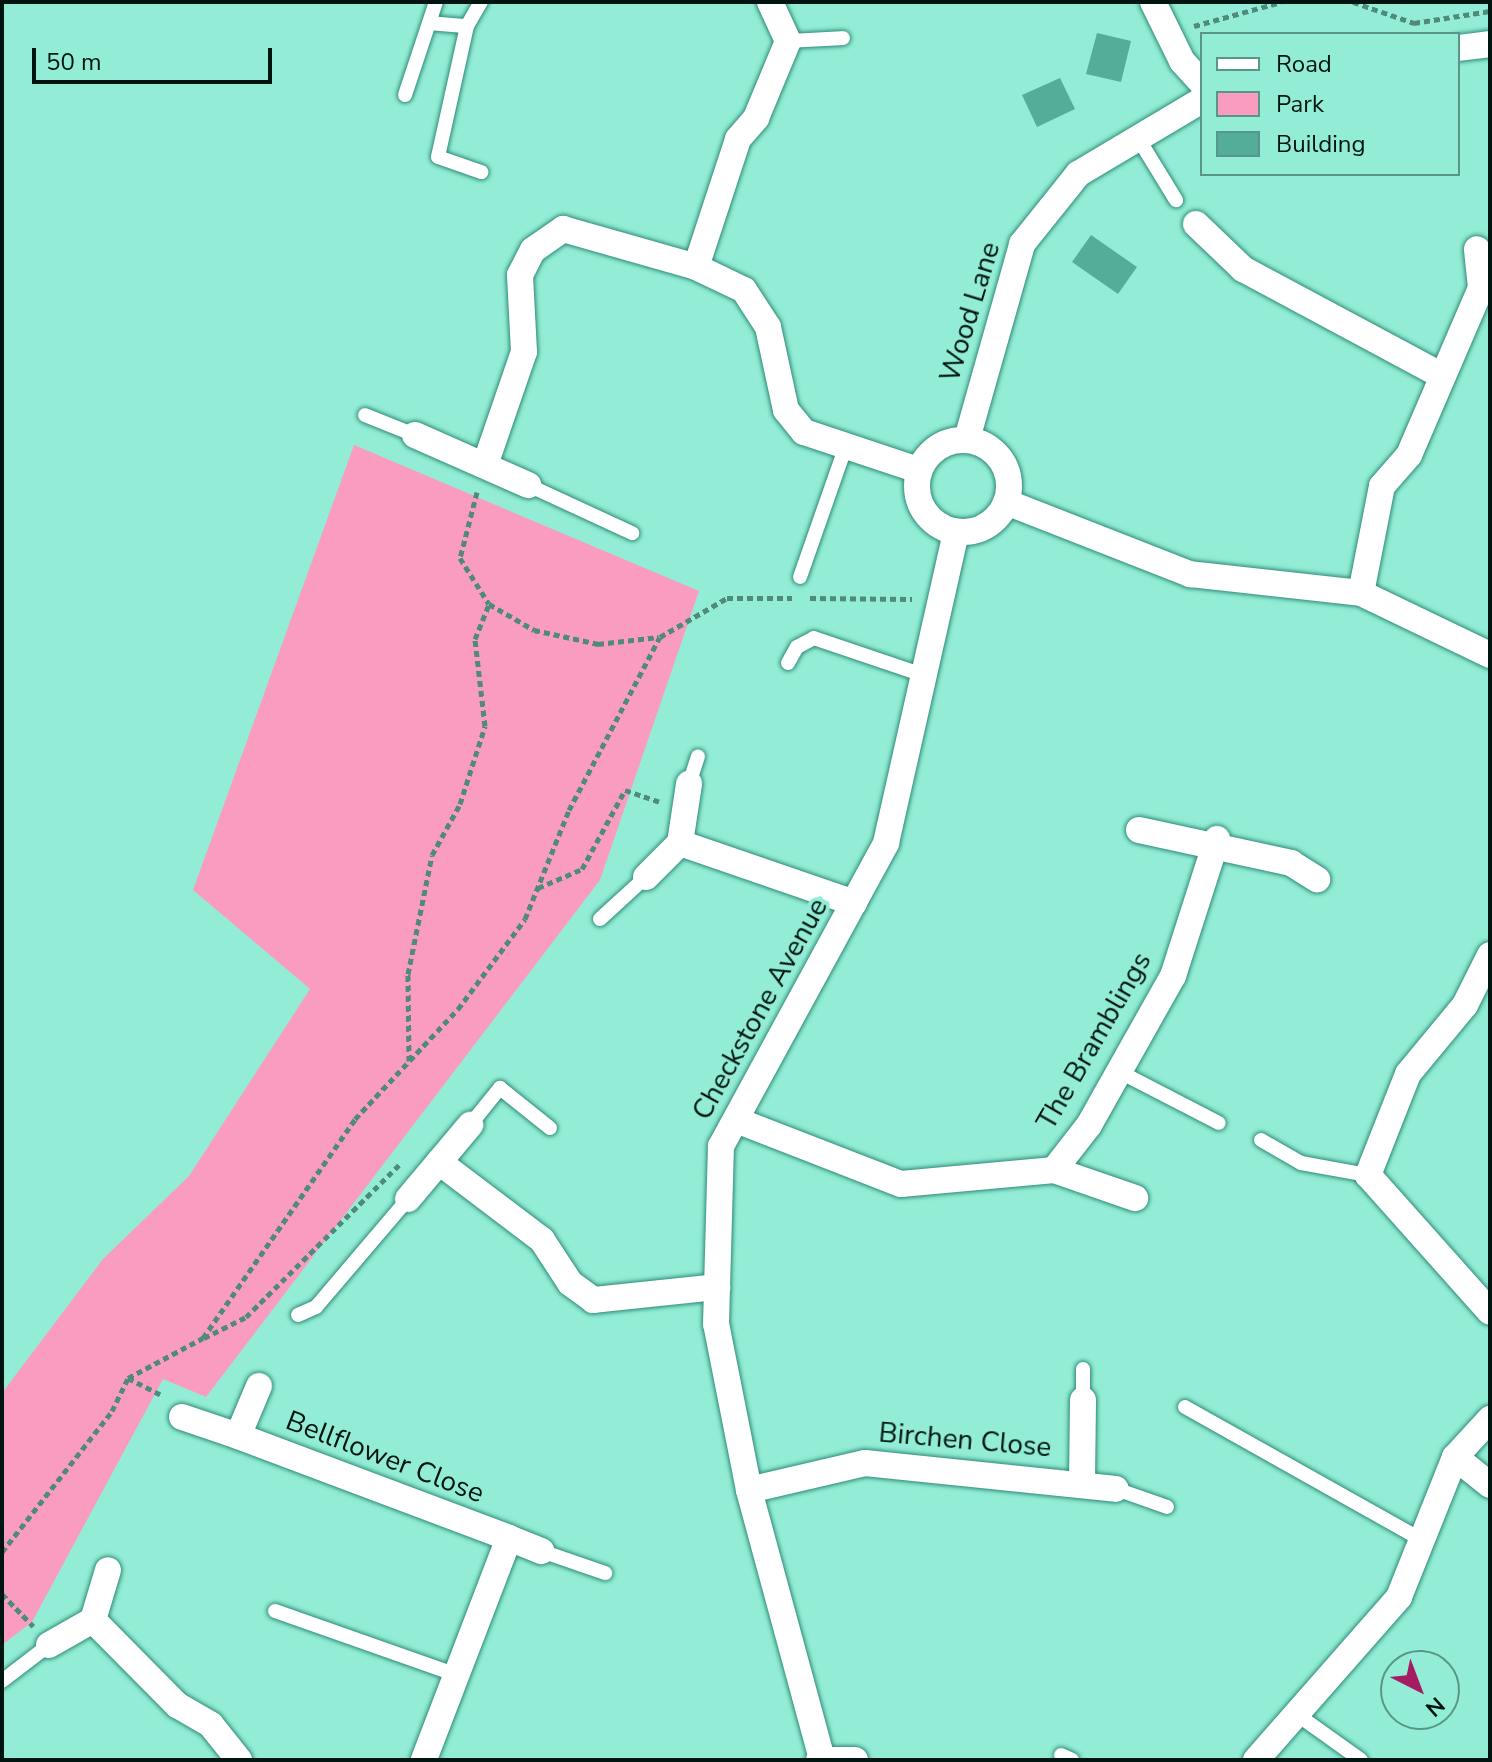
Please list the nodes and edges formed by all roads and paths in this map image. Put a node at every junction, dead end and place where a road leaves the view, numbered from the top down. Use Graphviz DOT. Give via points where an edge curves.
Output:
graph roads {
  1 [pos="436,2"];
  2 [pos="481,2"];
  3 [pos="770,2"];
  4 [pos="1153,2"];
  5 [pos="1281,2"];
  6 [pos="1353,2"];
  7 [pos="1490,11"];
  8 [pos="429,23"];
  9 [pos="467,26"];
  10 [pos="1168,33"];
  11 [pos="843,38"];
  12 [pos="788,41"];
  13 [pos="1490,44"];
  14 [pos="1460,48"];
  15 [pos="1200,80"];
  16 [pos="405,95"];
  17 [pos="1200,101"];
  18 [pos="1138,138"];
  19 [pos="481,172"];
  20 [pos="1176,200"];
  21 [pos="1196,224"];
  22 [pos="1477,249"];
  23 [pos="696,267"];
  24 [pos="1441,375"];
  25 [pos="365,415"];
  26 [pos="415,435"];
  27 [pos="967,439"];
  28 [pos="846,446"];
  29 [pos="485,465"];
  30 [pos="918,470"];
  31 [pos="528,485"];
  32 [pos="1006,502"];
  33 [pos="956,532"];
  34 [pos="632,533"];
  35 [pos="800,577"];
  36 [pos="1361,593"];
  37 [pos="945,600"];
  38 [pos="489,604"];
  39 [pos="660,637"];
  40 [pos="1490,655"];
  41 [pos="788,663"];
  42 [pos="926,676"];
  43 [pos="698,756"];
  44 [pos="689,784"];
  45 [pos="680,810"];
  46 [pos="1139,830"];
  47 [pos="680,843"];
  48 [pos="1215,844"];
  49 [pos="646,877"];
  50 [pos="1317,879"];
  51 [pos="537,889"];
  52 [pos="854,903"];
  53 [pos="600,919"];
  54 [pos="1490,955"];
  55 [pos="409,1061"];
  56 [pos="1120,1072"];
  57 [pos="736,1120"];
  58 [pos="1219,1123"];
  59 [pos="470,1125"];
  60 [pos="550,1128"];
  61 [pos="1261,1140"];
  62 [pos="435,1166"];
  63 [pos="1054,1170"];
  64 [pos="1368,1175"];
  65 [pos="1135,1198"];
  66 [pos="408,1199"];
  67 [pos="717,1287"];
  68 [pos="1490,1312"];
  69 [pos="298,1315"];
  70 [pos="203,1338"];
  71 [pos="1083,1369"];
  72 [pos="128,1378"];
  73 [pos="259,1386"];
  74 [pos="1083,1400"];
  75 [pos="1185,1407"];
  76 [pos="182,1417"];
  77 [pos="1490,1419"];
  78 [pos="238,1436"];
  79 [pos="1455,1457"];
  80 [pos="1082,1483"];
  81 [pos="1490,1485"];
  82 [pos="1116,1489"];
  83 [pos="749,1490"];
  84 [pos="1167,1507"];
  85 [pos="509,1538"];
  86 [pos="1422,1540"];
  87 [pos="541,1551"];
  88 [pos="2,1552"];
  89 [pos="108,1570"];
  90 [pos="605,1573"];
  91 [pos="2,1594"];
  92 [pos="275,1611"];
  93 [pos="93,1620"];
  94 [pos="49,1645"];
  95 [pos="457,1675"];
  96 [pos="2,1681"];
  97 [pos="1295,1713"];
  98 [pos="821,1759"];
  99 [pos="239,1760"];
  100 [pos="424,1760"];
  101 [pos="855,1760"];
  102 [pos="1256,1760"];
  103 [pos="1361,1760"];
  1 -- 8 [label="lane"];
  2 -- 9 [label="lane"];
  3 -- 12 [label="street"];
  4 -- 10 [label="street"];
  5 -- 10 [label="path"];
  6 -- 7 [label="path" via="1414,23"];
  8 -- 9 [label="lane"];
  8 -- 16 [label="lane"];
  9 -- 19 [label="lane" via="438,157"];
  10 -- 15 [label="street"];
  11 -- 12 [label="lane"];
  12 -- 23 [label="street" via="756,118 738,139"];
  13 -- 14 [label="street"];
  17 -- 18 [label="street, Wood Lane"];
  18 -- 20 [label="lane"];
  18 -- 27 [label="street, Wood Lane" via="1078,174 1022,244"];
  21 -- 24 [label="street" via="1243,269"];
  22 -- 24 [label="street" via="1481,288"];
  23 -- 28 [label="street" via="724,277 755,301 768,327 786,410 804,432"];
  23 -- 29 [label="street" via="589,232 563,229 547,237 520,275 524,352"];
  24 -- 36 [label="street" via="1409,455 1382,486"];
  25 -- 26 [label="lane"];
  26 -- 29 [label="street"];
  27 -- 30 [label="street" via="938,446"];
  27 -- 32 [label="street" via="1003,462"];
  28 -- 30 [label="street"];
  28 -- 35 [label="lane"];
  29 -- 31 [label="street"];
  29 -- 38 [label="path" via="460,558"];
  30 -- 33 [label="street" via="926,515"];
  31 -- 34 [label="lane"];
  32 -- 33 [label="street" via="987,525"];
  32 -- 36 [label="street" via="1190,574"];
  33 -- 37 [label="street, Checkstone Avenue"];
  36 -- 40 [label="street"];
  37 -- 39 [label="path" via="727,598"];
  37 -- 42 [label="street, Checkstone Avenue"];
  38 -- 39 [label="path" via="534,630 598,644"];
  38 -- 55 [label="path" via="475,639 485,726 460,804 432,855 408,974"];
  39 -- 51 [label="path" via="569,810"];
  41 -- 42 [label="lane" via="797,647 814,638"];
  42 -- 52 [label="street, Checkstone Avenue" via="886,843"];
  43 -- 44 [label="lane"];
  44 -- 45 [label="street"];
  45 -- 47 [label="street"];
  45 -- 51 [label="path" via="625,790 582,869"];
  46 -- 48 [label="street"];
  47 -- 49 [label="street"];
  47 -- 52 [label="street"];
  48 -- 50 [label="street" via="1291,863"];
  48 -- 56 [label="street, The Bramblings" via="1173,976"];
  49 -- 53 [label="lane"];
  51 -- 55 [label="path" via="525,919"];
  52 -- 57 [label="street, Checkstone Avenue"];
  54 -- 64 [label="street" via="1465,1005 1408,1074"];
  55 -- 70 [label="path" via="355,1119"];
  56 -- 58 [label="lane"];
  56 -- 63 [label="street, The Bramblings"];
  57 -- 63 [label="street, The Bramblings" via="901,1184"];
  57 -- 67 [label="street, Checkstone Avenue" via="721,1146"];
  59 -- 60 [label="lane" via="500,1088"];
  59 -- 62 [label="street"];
  61 -- 64 [label="lane" via="1301,1163"];
  62 -- 66 [label="street"];
  62 -- 67 [label="street" via="542,1240 570,1283 593,1300"];
  62 -- 70 [label="path" via="395,1163 246,1317"];
  63 -- 65 [label="street, The Bramblings"];
  64 -- 68 [label="street"];
  66 -- 69 [label="lane" via="316,1307"];
  67 -- 83 [label="street, Checkstone Avenue" via="716,1324"];
  70 -- 72 [label="path"];
  71 -- 74 [label="lane"];
  72 -- 76 [label="path" via="183,1406"];
  72 -- 88 [label="path" via="112,1411"];
  73 -- 78 [label="street, Bellflower Close"];
  74 -- 80 [label="street, Birchen Close"];
  75 -- 86 [label="lane"];
  76 -- 78 [label="street, Bellflower Close"];
  77 -- 79 [label="street"];
  78 -- 85 [label="street, Bellflower Close"];
  79 -- 81 [label="street"];
  79 -- 86 [label="street"];
  80 -- 82 [label="street, Birchen Close"];
  80 -- 83 [label="street, Birchen Close" via="865,1463"];
  82 -- 84 [label="lane"];
  83 -- 98 [label="street, Checkstone Avenue"];
  85 -- 87 [label="street, Bellflower Close"];
  85 -- 95 [label="street"];
  86 -- 97 [label="street" via="1399,1597"];
  87 -- 90 [label="lane"];
  89 -- 93 [label="street"];
  91 -- 94 [label="path"];
  92 -- 95 [label="lane"];
  93 -- 94 [label="street"];
  93 -- 99 [label="street" via="177,1705 211,1725"];
  94 -- 96 [label="lane"];
  95 -- 100 [label="street"];
  97 -- 102 [label="street"];
  97 -- 103 [label="lane"];
  98 -- 101 [label="street"];
}
